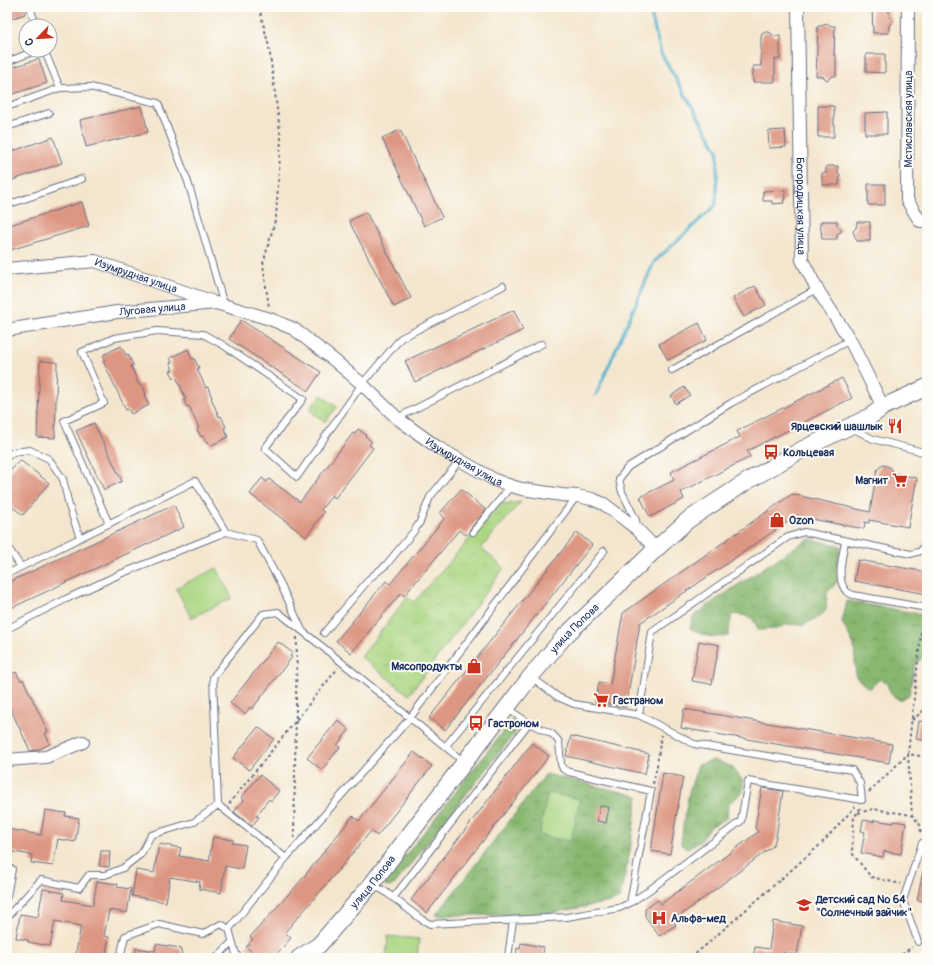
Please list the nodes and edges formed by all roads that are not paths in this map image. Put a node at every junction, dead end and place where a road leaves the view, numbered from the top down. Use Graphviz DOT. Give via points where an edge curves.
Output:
graph roads {
  1 [pos="30,7"];
  2 [pos="798,7"];
  3 [pos="908,7"];
  4 [pos="33,18"];
  5 [pos="18,58"];
  6 [pos="47,58"];
  7 [pos="7,62"];
  8 [pos="60,88"];
  9 [pos="7,107"];
  10 [pos="49,113"];
  11 [pos="7,127"];
  12 [pos="82,179"];
  13 [pos="7,204"];
  14 [pos="927,221"];
  15 [pos="7,269"];
  16 [pos="502,286"];
  17 [pos="817,289"];
  18 [pos="220,304"];
  19 [pos="294,329"];
  20 [pos="7,330"];
  21 [pos="850,340"];
  22 [pos="542,344"];
  23 [pos="672,370"];
  24 [pos="362,384"];
  25 [pos="927,387"];
  26 [pos="883,407"];
  27 [pos="397,418"];
  28 [pos="849,426"];
  29 [pos="927,453"];
  30 [pos="7,457"];
  31 [pos="460,460"];
  32 [pos="511,486"];
  33 [pos="577,496"];
  34 [pos="109,524"];
  35 [pos="637,529"];
  36 [pos="226,532"];
  37 [pos="473,532"];
  38 [pos="927,534"];
  39 [pos="80,538"];
  40 [pos="845,541"];
  41 [pos="7,546"];
  42 [pos="656,548"];
  43 [pos="604,551"];
  44 [pos="21,567"];
  45 [pos="7,574"];
  46 [pos="926,608"];
  47 [pos="7,629"];
  48 [pos="303,632"];
  49 [pos="324,633"];
  50 [pos="532,675"];
  51 [pos="506,708"];
  52 [pos="639,715"];
  53 [pos="410,718"];
  54 [pos="529,723"];
  55 [pos="83,742"];
  56 [pos="445,747"];
  57 [pos="7,760"];
  58 [pos="464,762"];
  59 [pos="218,805"];
  60 [pos="924,844"];
  61 [pos="286,858"];
  62 [pos="12,869"];
  63 [pos="371,886"];
  64 [pos="7,896"];
  65 [pos="393,898"];
  66 [pos="630,903"];
  67 [pos="7,917"];
  68 [pos="513,920"];
  69 [pos="229,929"];
  70 [pos="232,942"];
  71 [pos="918,942"];
  72 [pos="120,958"];
  73 [pos="216,958"];
  74 [pos="239,958"];
  75 [pos="299,958"];
  76 [pos="508,958"];
  1 -- 4 [label="lane"];
  2 -- 17 [label="street, Богородицкая улица" via="802,260"];
  3 -- 14 [label="street, Мстиславская улица" via="908,200 920,221"];
  5 -- 7 [label="lane"];
  6 -- 8 [label="lane"];
  8 -- 9 [label="lane"];
  8 -- 18 [label="lane" via="90,87 158,103 188,182"];
  10 -- 11 [label="lane"];
  12 -- 13 [label="lane"];
  15 -- 18 [label="street, Изумрудная улица" via="95,261"];
  16 -- 24 [label="lane" via="401,338"];
  17 -- 21 [label="street, Богородицкая улица"];
  17 -- 23 [label="lane"];
  18 -- 19 [label="street, Луговая улица"];
  18 -- 20 [label="street, Луговая улица" via="117,312"];
  19 -- 24 [label="street, Изумрудная улица"];
  21 -- 26 [label="street, Богородицкая улица"];
  21 -- 35 [label="lane" via="731,403 628,467 619,479 622,492 636,520"];
  22 -- 27 [label="lane"];
  24 -- 27 [label="street, Изумрудная улица"];
  24 -- 34 [label="lane" via="297,477 265,448 303,399 223,345 203,334 157,331 114,338 82,352 104,403 64,421"];
  25 -- 26 [label="street, улица Попова"];
  26 -- 28 [label="street, улица Попова" via="871,416"];
  27 -- 31 [label="street, Изумрудная улица"];
  28 -- 29 [label="lane" via="873,439"];
  28 -- 42 [label="street, улица Попова" via="746,482 688,520"];
  30 -- 39 [label="lane" via="13,452 30,450 49,459 63,479"];
  31 -- 32 [label="street, Изумрудная улица"];
  31 -- 49 [label="lane" via="430,497 414,531"];
  32 -- 33 [label="street, Изумрудная улица"];
  32 -- 37 [label="lane"];
  33 -- 35 [label="street, Изумрудная улица" via="604,504"];
  33 -- 53 [label="lane"];
  34 -- 36 [label="lane" via="195,481"];
  34 -- 39 [label="lane"];
  35 -- 42 [label="street, Изумрудная улица"];
  36 -- 47 [label="lane" via="120,574"];
  36 -- 48 [label="lane" via="257,540"];
  38 -- 40 [label="lane" via="921,551 911,554"];
  39 -- 44 [label="lane"];
  40 -- 46 [label="lane" via="840,575 842,585 847,591 853,595"];
  40 -- 52 [label="lane" via="804,532 788,536 652,632"];
  41 -- 44 [label="lane"];
  42 -- 50 [label="street, улица Попова" via="564,637"];
  43 -- 56 [label="lane"];
  44 -- 45 [label="lane"];
  48 -- 53 [label="lane"];
  48 -- 59 [label="lane" via="278,612 263,614 213,677"];
  50 -- 51 [label="street, улица Попова"];
  50 -- 52 [label="lane" via="558,697 574,704"];
  51 -- 54 [label="lane"];
  51 -- 58 [label="street, улица Попова"];
  52 -- 66 [label="lane" via="694,744 852,770 860,783 862,800 748,781 741,821"];
  53 -- 56 [label="lane"];
  53 -- 61 [label="lane"];
  54 -- 65 [label="lane"];
  54 -- 66 [label="lane" via="552,734 559,742 563,769 651,791"];
  55 -- 57 [label="street" via="46,758"];
  56 -- 58 [label="lane"];
  58 -- 63 [label="street, улица Попова"];
  59 -- 61 [label="lane"];
  59 -- 67 [label="lane" via="194,822 151,835 141,854 122,868 106,875 89,875 79,888 41,880"];
  60 -- 71 [label="lane" via="903,900"];
  61 -- 69 [label="lane"];
  62 -- 64 [label="lane"];
  63 -- 65 [label="lane"];
  63 -- 75 [label="street, улица Попова" via="318,945"];
  65 -- 68 [label="lane" via="430,924"];
  66 -- 68 [label="lane" via="619,908 567,918"];
  68 -- 76 [label="lane"];
  69 -- 70 [label="lane"];
  69 -- 72 [label="lane" via="221,924 203,934 159,924 125,936"];
  70 -- 73 [label="lane"];
  70 -- 74 [label="lane"];
}
